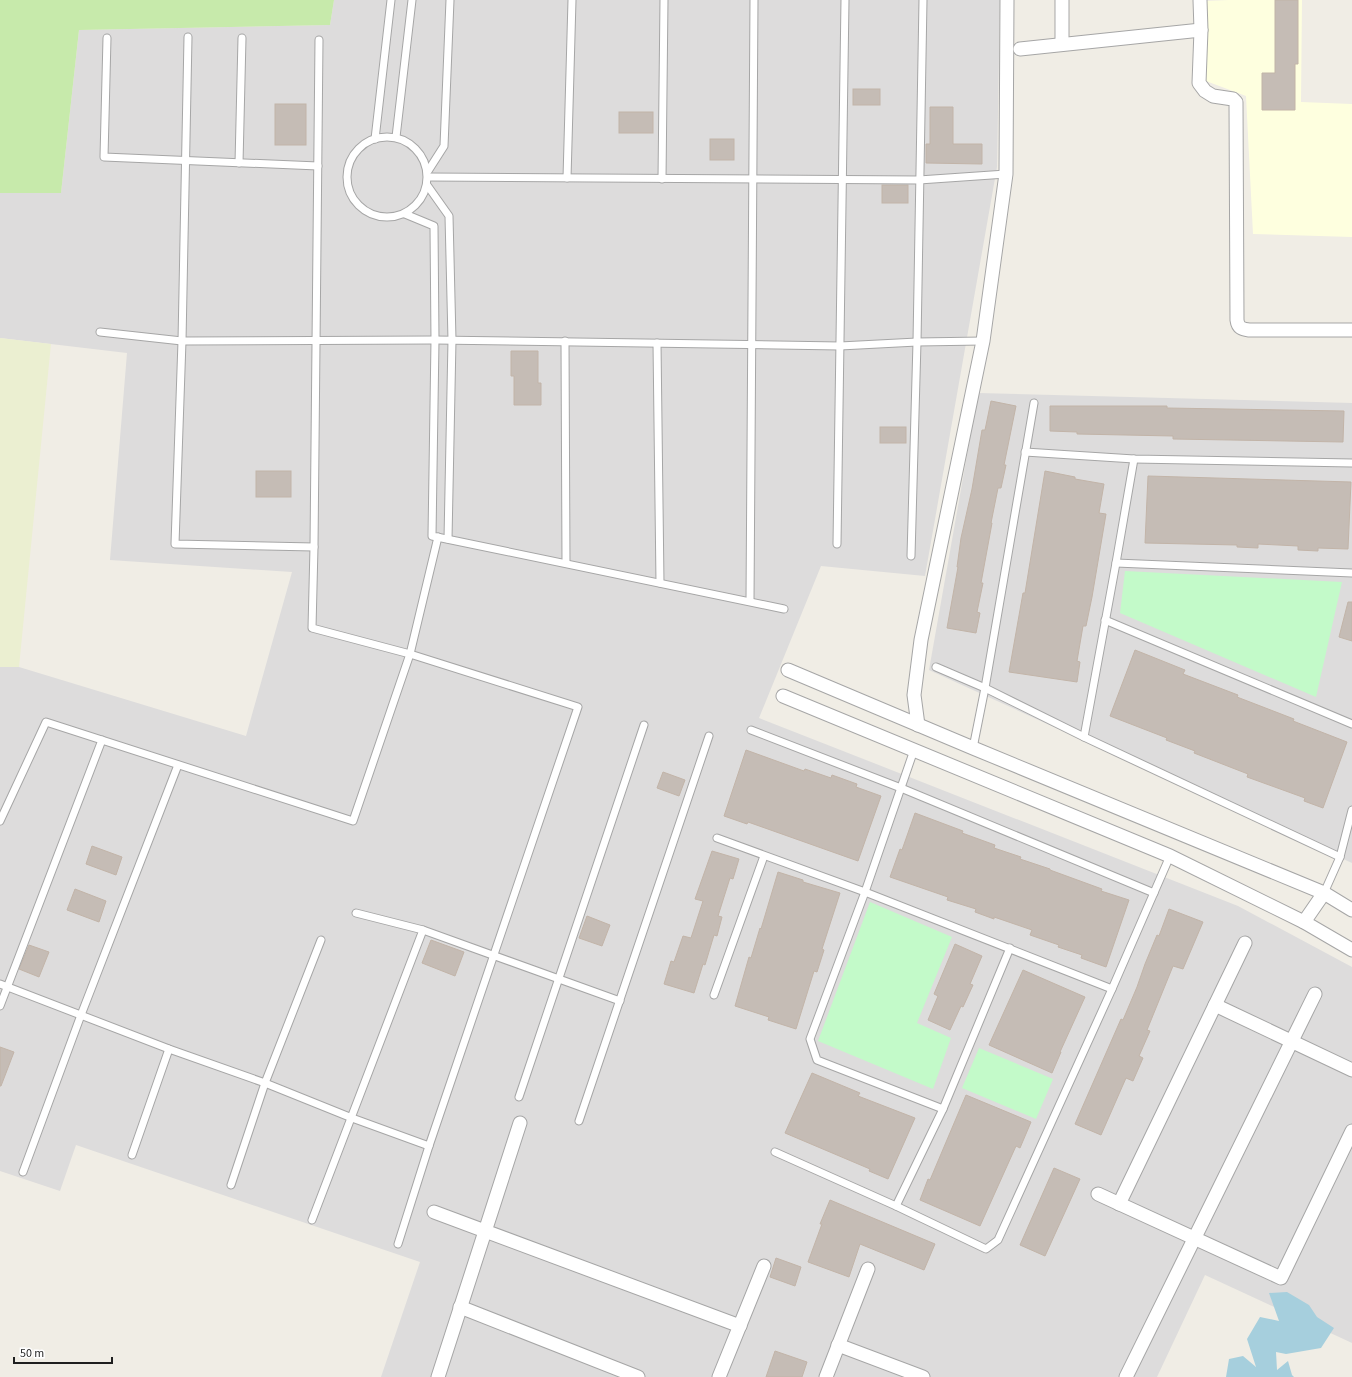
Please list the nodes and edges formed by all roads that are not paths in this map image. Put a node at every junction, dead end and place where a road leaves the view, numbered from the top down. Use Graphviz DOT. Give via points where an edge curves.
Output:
graph roads {
  1 [pos="391,0"];
  2 [pos="412,0"];
  3 [pos="450,0"];
  4 [pos="572,0"];
  5 [pos="664,0"];
  6 [pos="754,0"];
  7 [pos="845,0"];
  8 [pos="923,0"];
  9 [pos="1006,0"];
  10 [pos="1062,0"];
  11 [pos="1200,0"];
  12 [pos="1201,30"];
  13 [pos="188,37"];
  14 [pos="107,38"];
  15 [pos="242,38"];
  16 [pos="319,40"];
  17 [pos="1062,44"];
  18 [pos="1020,49"];
  19 [pos="396,137"];
  20 [pos="375,139"];
  21 [pos="185,161"];
  22 [pos="239,163"];
  23 [pos="318,166"];
  24 [pos="1006,174"];
  25 [pos="428,178"];
  26 [pos="567,178"];
  27 [pos="662,179"];
  28 [pos="753,179"];
  29 [pos="842,179"];
  30 [pos="919,180"];
  31 [pos="405,214"];
  32 [pos="1352,330"];
  33 [pos="100,332"];
  34 [pos="316,340"];
  35 [pos="435,340"];
  36 [pos="452,340"];
  37 [pos="182,341"];
  38 [pos="565,341"];
  39 [pos="983,341"];
  40 [pos="917,342"];
  41 [pos="657,343"];
  42 [pos="752,345"];
  43 [pos="840,346"];
  44 [pos="1034,403"];
  45 [pos="1025,452"];
  46 [pos="1134,459"];
  47 [pos="1352,463"];
  48 [pos="438,537"];
  49 [pos="448,539"];
  50 [pos="837,544"];
  51 [pos="314,547"];
  52 [pos="912,556"];
  53 [pos="1116,563"];
  54 [pos="566,564"];
  55 [pos="1352,572"];
  56 [pos="660,583"];
  57 [pos="750,601"];
  58 [pos="784,609"];
  59 [pos="1105,620"];
  60 [pos="410,654"];
  61 [pos="936,667"];
  62 [pos="788,670"];
  63 [pos="984,688"];
  64 [pos="783,696"];
  65 [pos="1352,724"];
  66 [pos="644,725"];
  67 [pos="918,725"];
  68 [pos="750,730"];
  69 [pos="709,736"];
  70 [pos="1084,737"];
  71 [pos="102,740"];
  72 [pos="973,748"];
  73 [pos="914,750"];
  74 [pos="178,765"];
  75 [pos="901,788"];
  76 [pos="1352,810"];
  77 [pos="0,821"];
  78 [pos="717,838"];
  79 [pos="764,856"];
  80 [pos="1170,856"];
  81 [pos="1340,857"];
  82 [pos="865,892"];
  83 [pos="1154,893"];
  84 [pos="1324,893"];
  85 [pos="1352,910"];
  86 [pos="356,913"];
  87 [pos="1304,922"];
  88 [pos="423,930"];
  89 [pos="321,940"];
  90 [pos="1245,943"];
  91 [pos="1010,948"];
  92 [pos="1352,950"];
  93 [pos="494,956"];
  94 [pos="558,979"];
  95 [pos="4,985"];
  96 [pos="1112,989"];
  97 [pos="1315,994"];
  98 [pos="714,995"];
  99 [pos="620,1001"];
  100 [pos="1215,1005"];
  101 [pos="0,1006"];
  102 [pos="81,1015"];
  103 [pos="1292,1042"];
  104 [pos="169,1049"];
  105 [pos="1352,1070"];
  106 [pos="265,1083"];
  107 [pos="519,1097"];
  108 [pos="943,1109"];
  109 [pos="352,1118"];
  110 [pos="579,1121"];
  111 [pos="520,1123"];
  112 [pos="1352,1131"];
  113 [pos="429,1146"];
  114 [pos="775,1152"];
  115 [pos="132,1155"];
  116 [pos="23,1172"];
  117 [pos="231,1185"];
  118 [pos="1098,1194"];
  119 [pos="1119,1204"];
  120 [pos="896,1206"];
  121 [pos="434,1212"];
  122 [pos="312,1220"];
  123 [pos="485,1231"];
  124 [pos="1195,1239"];
  125 [pos="398,1244"];
  126 [pos="764,1266"];
  127 [pos="868,1269"];
  128 [pos="460,1308"];
  129 [pos="740,1326"];
  130 [pos="838,1345"];
  131 [pos="438,1377"];
  132 [pos="638,1377"];
  133 [pos="719,1377"];
  134 [pos="826,1377"];
  135 [pos="923,1377"];
  136 [pos="1126,1377"];
  1 -- 20 [label="lane"];
  2 -- 19 [label="lane"];
  3 -- 25 [label="lane" via="444,146"];
  4 -- 26 [label="lane"];
  5 -- 27 [label="lane"];
  6 -- 28 [label="lane"];
  7 -- 29 [label="lane"];
  8 -- 30 [label="lane"];
  9 -- 24 [label="street"];
  10 -- 17 [label="street"];
  11 -- 12 [label="street"];
  12 -- 17 [label="street"];
  12 -- 32 [label="street" via="1199,83 1213,96 1233,99 1236,102 1239,326 1249,330"];
  13 -- 21 [label="lane"];
  14 -- 21 [label="lane" via="104,157"];
  15 -- 22 [label="lane"];
  16 -- 23 [label="lane"];
  17 -- 18 [label="street"];
  19 -- 20 [label="lane"];
  19 -- 25 [label="lane" via="409,143 423,157"];
  20 -- 31 [label="lane" via="357,149 351,158 347,186 362,210 377,216"];
  21 -- 22 [label="lane"];
  21 -- 37 [label="lane"];
  22 -- 23 [label="lane"];
  23 -- 34 [label="lane"];
  24 -- 30 [label="lane"];
  24 -- 39 [label="street"];
  25 -- 26 [label="lane"];
  25 -- 31 [label="lane" via="422,198"];
  25 -- 36 [label="lane" via="449,216"];
  26 -- 27 [label="lane"];
  27 -- 28 [label="lane"];
  28 -- 29 [label="lane"];
  28 -- 42 [label="lane"];
  29 -- 30 [label="lane"];
  29 -- 43 [label="lane"];
  30 -- 40 [label="lane"];
  31 -- 35 [label="lane" via="434,226"];
  33 -- 37 [label="lane"];
  34 -- 35 [label="lane"];
  34 -- 37 [label="lane"];
  34 -- 51 [label="lane"];
  35 -- 36 [label="lane"];
  35 -- 48 [label="lane" via="432,536"];
  36 -- 38 [label="lane"];
  36 -- 49 [label="lane"];
  37 -- 51 [label="lane" via="175,544"];
  38 -- 41 [label="lane"];
  38 -- 54 [label="lane"];
  39 -- 40 [label="lane"];
  39 -- 67 [label="street" via="921,640 914,695"];
  40 -- 43 [label="lane"];
  40 -- 52 [label="lane"];
  41 -- 42 [label="lane"];
  41 -- 56 [label="lane"];
  42 -- 43 [label="lane"];
  42 -- 57 [label="lane"];
  43 -- 50 [label="lane"];
  44 -- 45 [label="lane"];
  45 -- 46 [label="lane"];
  45 -- 63 [label="lane"];
  46 -- 47 [label="lane"];
  46 -- 53 [label="lane"];
  48 -- 49 [label="lane"];
  48 -- 60 [label="lane"];
  49 -- 54 [label="lane"];
  51 -- 60 [label="lane" via="312,628"];
  53 -- 55 [label="lane"];
  53 -- 59 [label="lane"];
  54 -- 56 [label="lane"];
  56 -- 57 [label="lane"];
  57 -- 58 [label="lane"];
  59 -- 65 [label="lane"];
  59 -- 70 [label="lane"];
  60 -- 74 [label="lane" via="353,821"];
  60 -- 93 [label="lane" via="578,707"];
  61 -- 63 [label="lane"];
  62 -- 67 [label="street"];
  63 -- 70 [label="lane"];
  63 -- 72 [label="lane"];
  64 -- 73 [label="street"];
  66 -- 94 [label="lane"];
  67 -- 72 [label="street"];
  68 -- 75 [label="lane"];
  69 -- 99 [label="lane"];
  70 -- 81 [label="lane"];
  71 -- 74 [label="lane"];
  71 -- 77 [label="lane" via="46,722"];
  71 -- 95 [label="lane"];
  72 -- 84 [label="street"];
  73 -- 75 [label="lane"];
  73 -- 80 [label="street"];
  74 -- 102 [label="lane"];
  75 -- 82 [label="lane"];
  75 -- 83 [label="lane"];
  76 -- 81 [label="lane"];
  78 -- 79 [label="lane"];
  79 -- 82 [label="lane"];
  79 -- 98 [label="lane"];
  80 -- 83 [label="lane"];
  80 -- 87 [label="street"];
  81 -- 84 [label="lane"];
  82 -- 91 [label="lane"];
  82 -- 108 [label="lane" via="810,1039 817,1060"];
  83 -- 96 [label="lane"];
  84 -- 85 [label="street"];
  84 -- 87 [label="street"];
  86 -- 88 [label="lane"];
  87 -- 92 [label="street"];
  88 -- 93 [label="lane"];
  88 -- 109 [label="lane"];
  89 -- 106 [label="lane"];
  90 -- 100 [label="street"];
  91 -- 96 [label="lane"];
  91 -- 108 [label="lane"];
  93 -- 94 [label="lane"];
  93 -- 113 [label="lane"];
  94 -- 99 [label="lane"];
  94 -- 107 [label="lane"];
  95 -- 101 [label="lane"];
  95 -- 102 [label="lane"];
  96 -- 120 [label="lane" via="998,1240 986,1249"];
  97 -- 103 [label="street"];
  99 -- 110 [label="lane"];
  100 -- 103 [label="street"];
  100 -- 119 [label="street"];
  102 -- 104 [label="lane"];
  102 -- 116 [label="lane"];
  103 -- 105 [label="street"];
  103 -- 124 [label="street"];
  104 -- 106 [label="lane"];
  104 -- 115 [label="lane"];
  106 -- 109 [label="lane"];
  106 -- 117 [label="lane"];
  108 -- 120 [label="lane"];
  109 -- 113 [label="lane"];
  109 -- 122 [label="lane"];
  111 -- 123 [label="street"];
  112 -- 124 [label="street" via="1281,1278"];
  113 -- 125 [label="lane"];
  114 -- 120 [label="lane"];
  118 -- 119 [label="street"];
  119 -- 124 [label="street"];
  121 -- 123 [label="street"];
  123 -- 128 [label="street"];
  123 -- 129 [label="street"];
  124 -- 136 [label="street"];
  126 -- 129 [label="street"];
  127 -- 130 [label="street"];
  128 -- 131 [label="street"];
  128 -- 132 [label="street"];
  129 -- 133 [label="street"];
  130 -- 134 [label="street"];
  130 -- 135 [label="street"];
}
